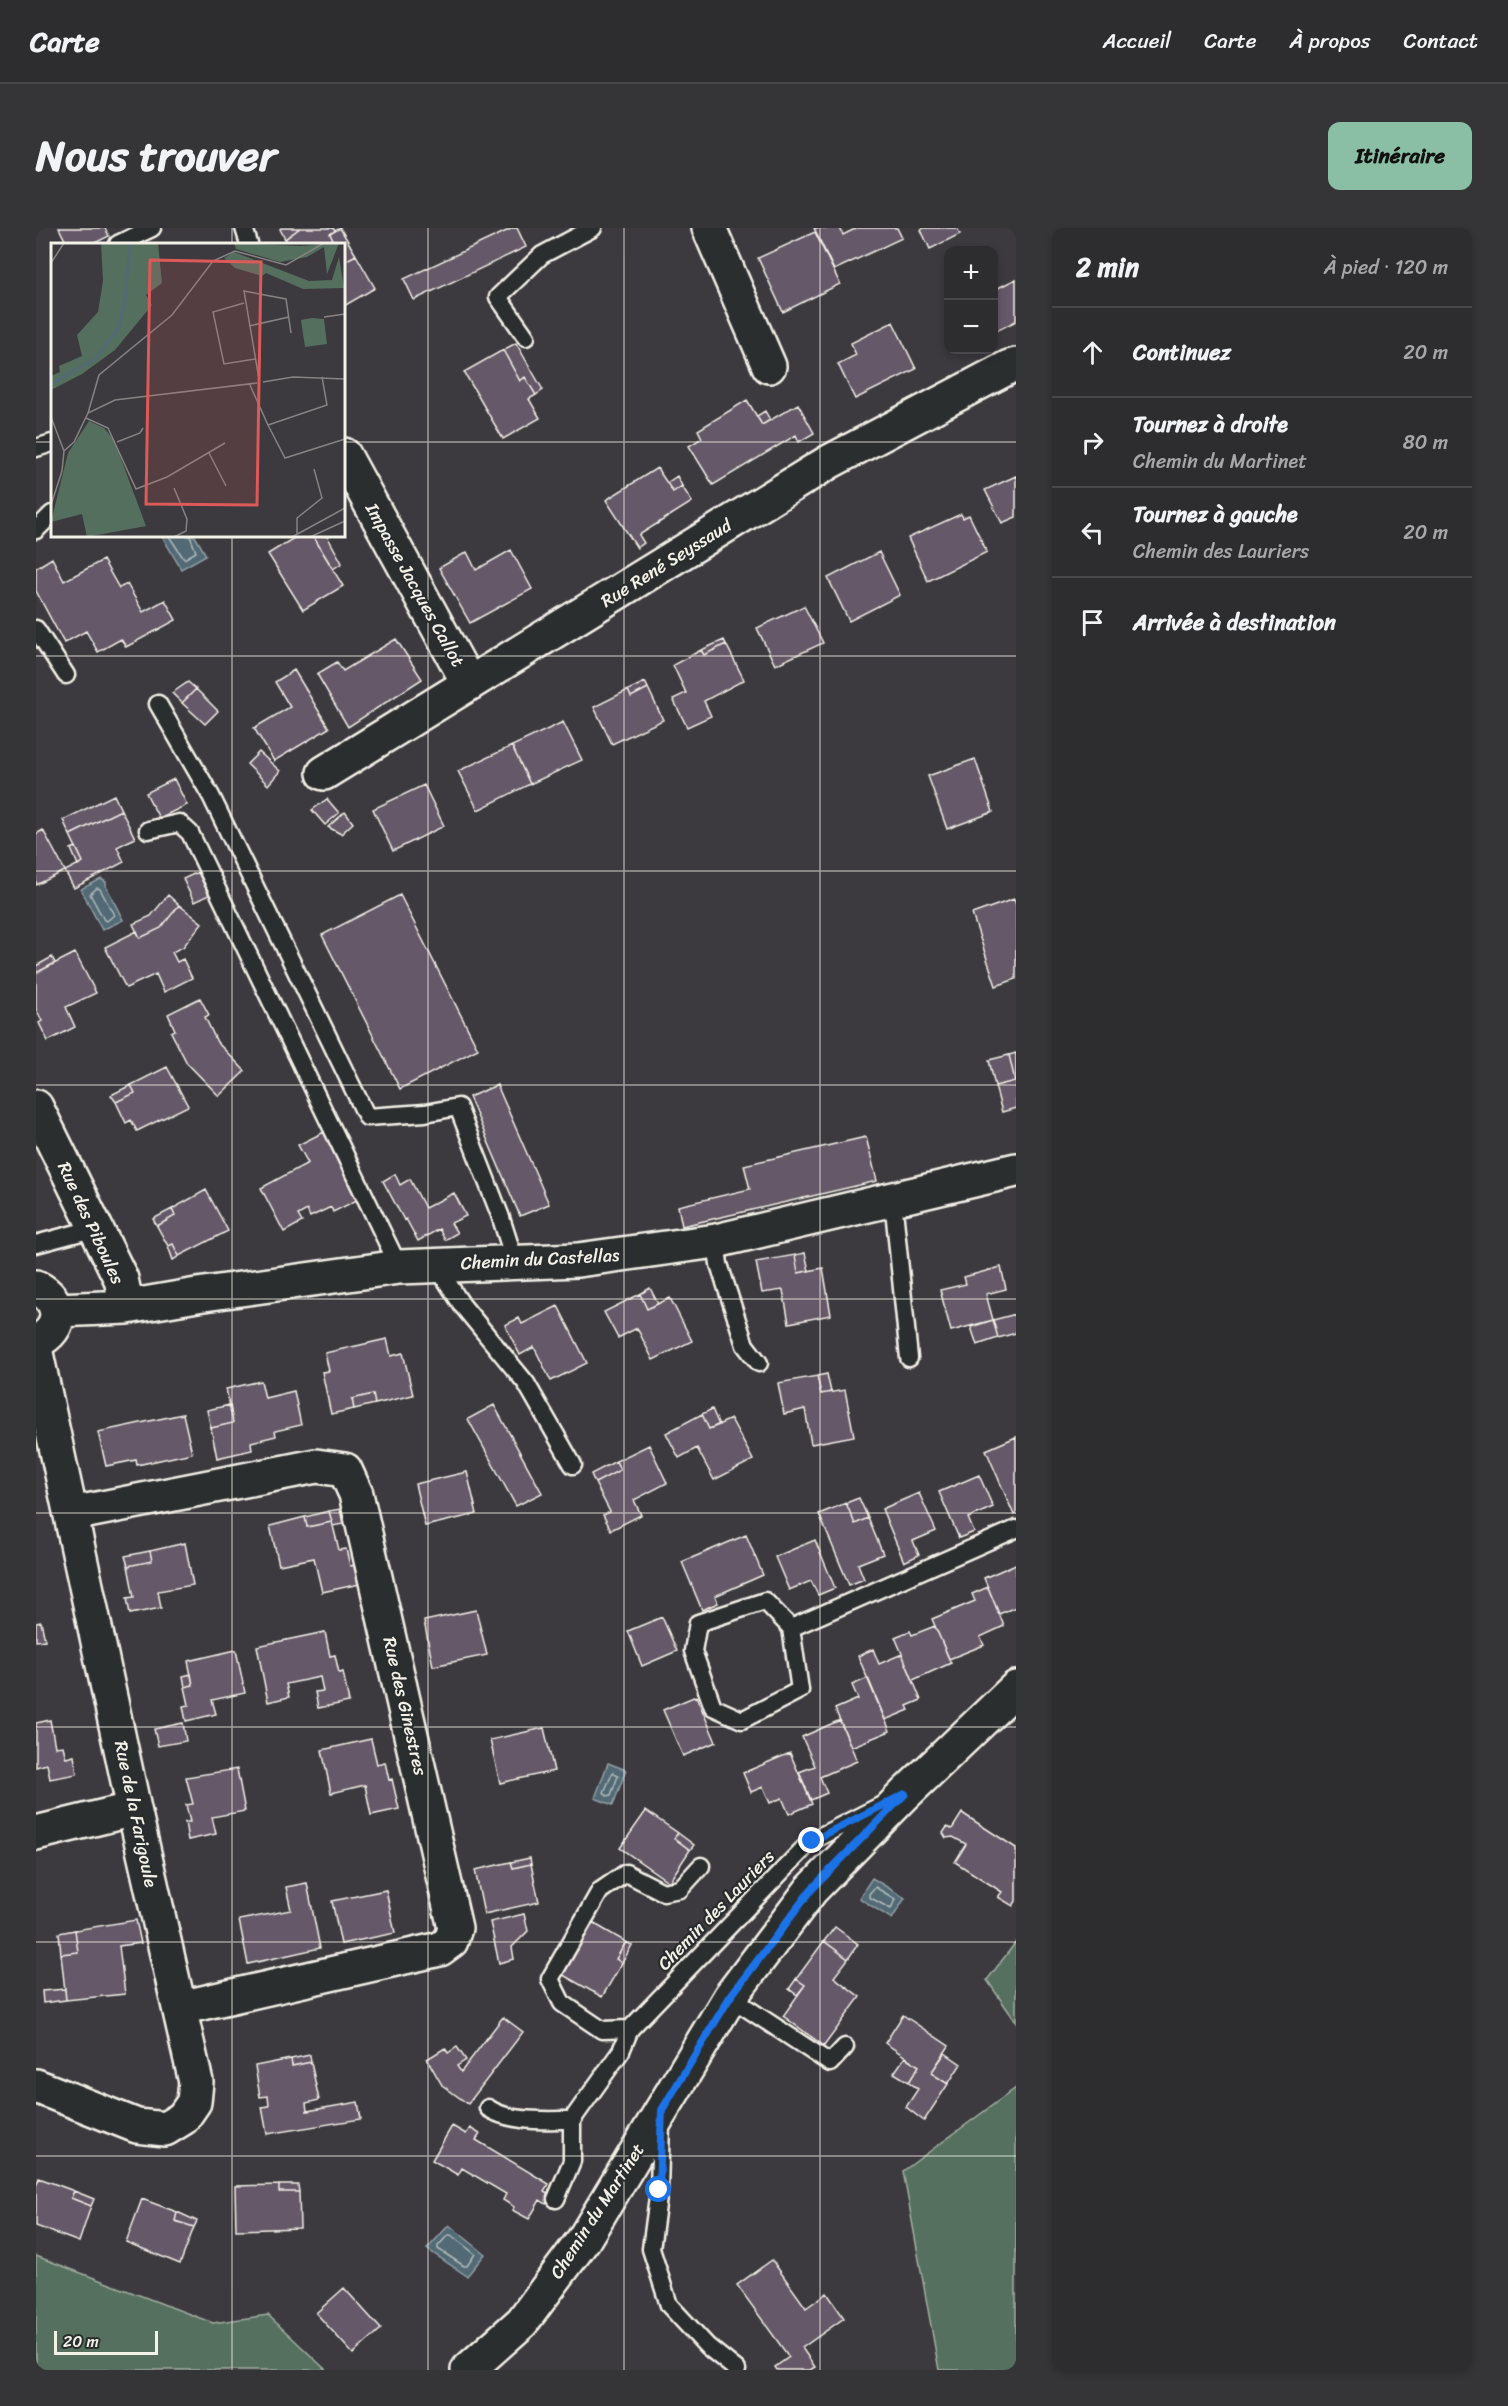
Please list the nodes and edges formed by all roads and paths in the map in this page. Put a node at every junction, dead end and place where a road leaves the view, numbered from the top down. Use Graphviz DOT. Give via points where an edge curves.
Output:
graph roads {
  1 [pos="152,228"];
  2 [pos="243,228"];
  3 [pos="592,228"];
  4 [pos="709,228"];
  5 [pos="120,243"];
  6 [pos="249,243"];
  7 [pos="526,337"];
  8 [pos="1016,365"];
  9 [pos="769,366"];
  10 [pos="51,442"];
  11 [pos="36,448"];
  12 [pos="345,457"];
  13 [pos="51,515"];
  14 [pos="36,530"];
  15 [pos="36,628"];
  16 [pos="66,675"];
  17 [pos="469,684"];
  18 [pos="158,704"];
  19 [pos="324,773"];
  20 [pos="148,830"];
  21 [pos="36,1107"];
  22 [pos="1016,1170"];
  23 [pos="893,1199"];
  24 [pos="96,1228"];
  25 [pos="716,1241"];
  26 [pos="36,1244"];
  27 [pos="515,1262"];
  28 [pos="435,1264"];
  29 [pos="399,1267"];
  30 [pos="47,1299"];
  31 [pos="127,1307"];
  32 [pos="36,1342"];
  33 [pos="36,1353"];
  34 [pos="909,1358"];
  35 [pos="759,1363"];
  36 [pos="573,1465"];
  37 [pos="72,1514"];
  38 [pos="1016,1529"];
  39 [pos="791,1628"];
  40 [pos="1016,1688"];
  41 [pos="905,1794"];
  42 [pos="134,1809"];
  43 [pos="36,1833"];
  44 [pos="701,1866"];
  45 [pos="730,1997"];
  46 [pos="180,2008"];
  47 [pos="630,2029"];
  48 [pos="845,2047"];
  49 [pos="36,2086"];
  50 [pos="488,2108"];
  51 [pos="662,2110"];
  52 [pos="572,2121"];
  53 [pos="556,2199"];
  54 [pos="468,2370"];
  55 [pos="738,2370"];
  1 -- 5 [label="lane"];
  2 -- 6 [label="lane"];
  3 -- 7 [label="lane" via="542,255 498,297"];
  4 -- 9 [label="street"];
  8 -- 17 [label="street, Rue René Seyssaud" via="829,462"];
  10 -- 11 [label="lane"];
  12 -- 17 [label="street, Impasse Jacques Callot"];
  13 -- 14 [label="lane"];
  15 -- 16 [label="lane"];
  17 -- 19 [label="street, Rue René Seyssaud"];
  18 -- 27 [label="lane" via="211,796 367,1117 458,1107"];
  20 -- 29 [label="lane" via="179,823 190,833"];
  21 -- 24 [label="street, Rue des Piboules"];
  22 -- 23 [label="street, Chemin du Castellas"];
  23 -- 25 [label="street, Chemin du Castellas"];
  23 -- 34 [label="lane"];
  24 -- 26 [label="lane"];
  24 -- 31 [label="street, Rue des Piboules" via="121,1279"];
  25 -- 27 [label="street, Chemin du Castellas" via="578,1260"];
  25 -- 35 [label="lane" via="719,1264 745,1345"];
  27 -- 28 [label="street, Chemin du Castellas"];
  28 -- 29 [label="street, Chemin du Castellas"];
  28 -- 36 [label="lane" via="462,1305 526,1383"];
  29 -- 31 [label="street, Chemin du Castellas"];
  30 -- 31 [label="street, Chemin du Castellas"];
  30 -- 32 [label="street" via="57,1321 52,1331"];
  33 -- 37 [label="street, Rue de la Farigoule"];
  37 -- 42 [label="street, Rue de la Farigoule"];
  37 -- 46 [label="street, Rue des Ginestres" via="316,1466 345,1470 356,1494 455,1928 451,1941 440,1949"];
  38 -- 39 [label="lane"];
  39 -- 39 [label="lane" via="765,1600 698,1623 693,1651 713,1707 742,1720 800,1690"];
  40 -- 41 [label="street, Chemin du Martinet"];
  41 -- 45 [label="street, Chemin du Martinet" via="811,1890"];
  41 -- 47 [label="lane, Chemin des Lauriers" via="812,1841"];
  42 -- 43 [label="street"];
  42 -- 46 [label="street, Rue de la Farigoule"];
  44 -- 47 [label="lane" via="680,1889 663,1892 626,1873 600,1891 550,1979 562,2003 602,2030"];
  45 -- 48 [label="lane" via="830,2063"];
  45 -- 51 [label="street, Chemin du Martinet"];
  46 -- 49 [label="street, Rue de la Farigoule" via="196,2082 194,2102 183,2118 165,2129 137,2126"];
  47 -- 52 [label="lane, Chemin des Lauriers" via="621,2051"];
  50 -- 52 [label="lane" via="498,2114"];
  51 -- 54 [label="street, Chemin du Martinet" via="584,2239 522,2322"];
  51 -- 55 [label="lane" via="659,2190 651,2249 669,2305 707,2346"];
  52 -- 53 [label="lane" via="572,2161"];
}
